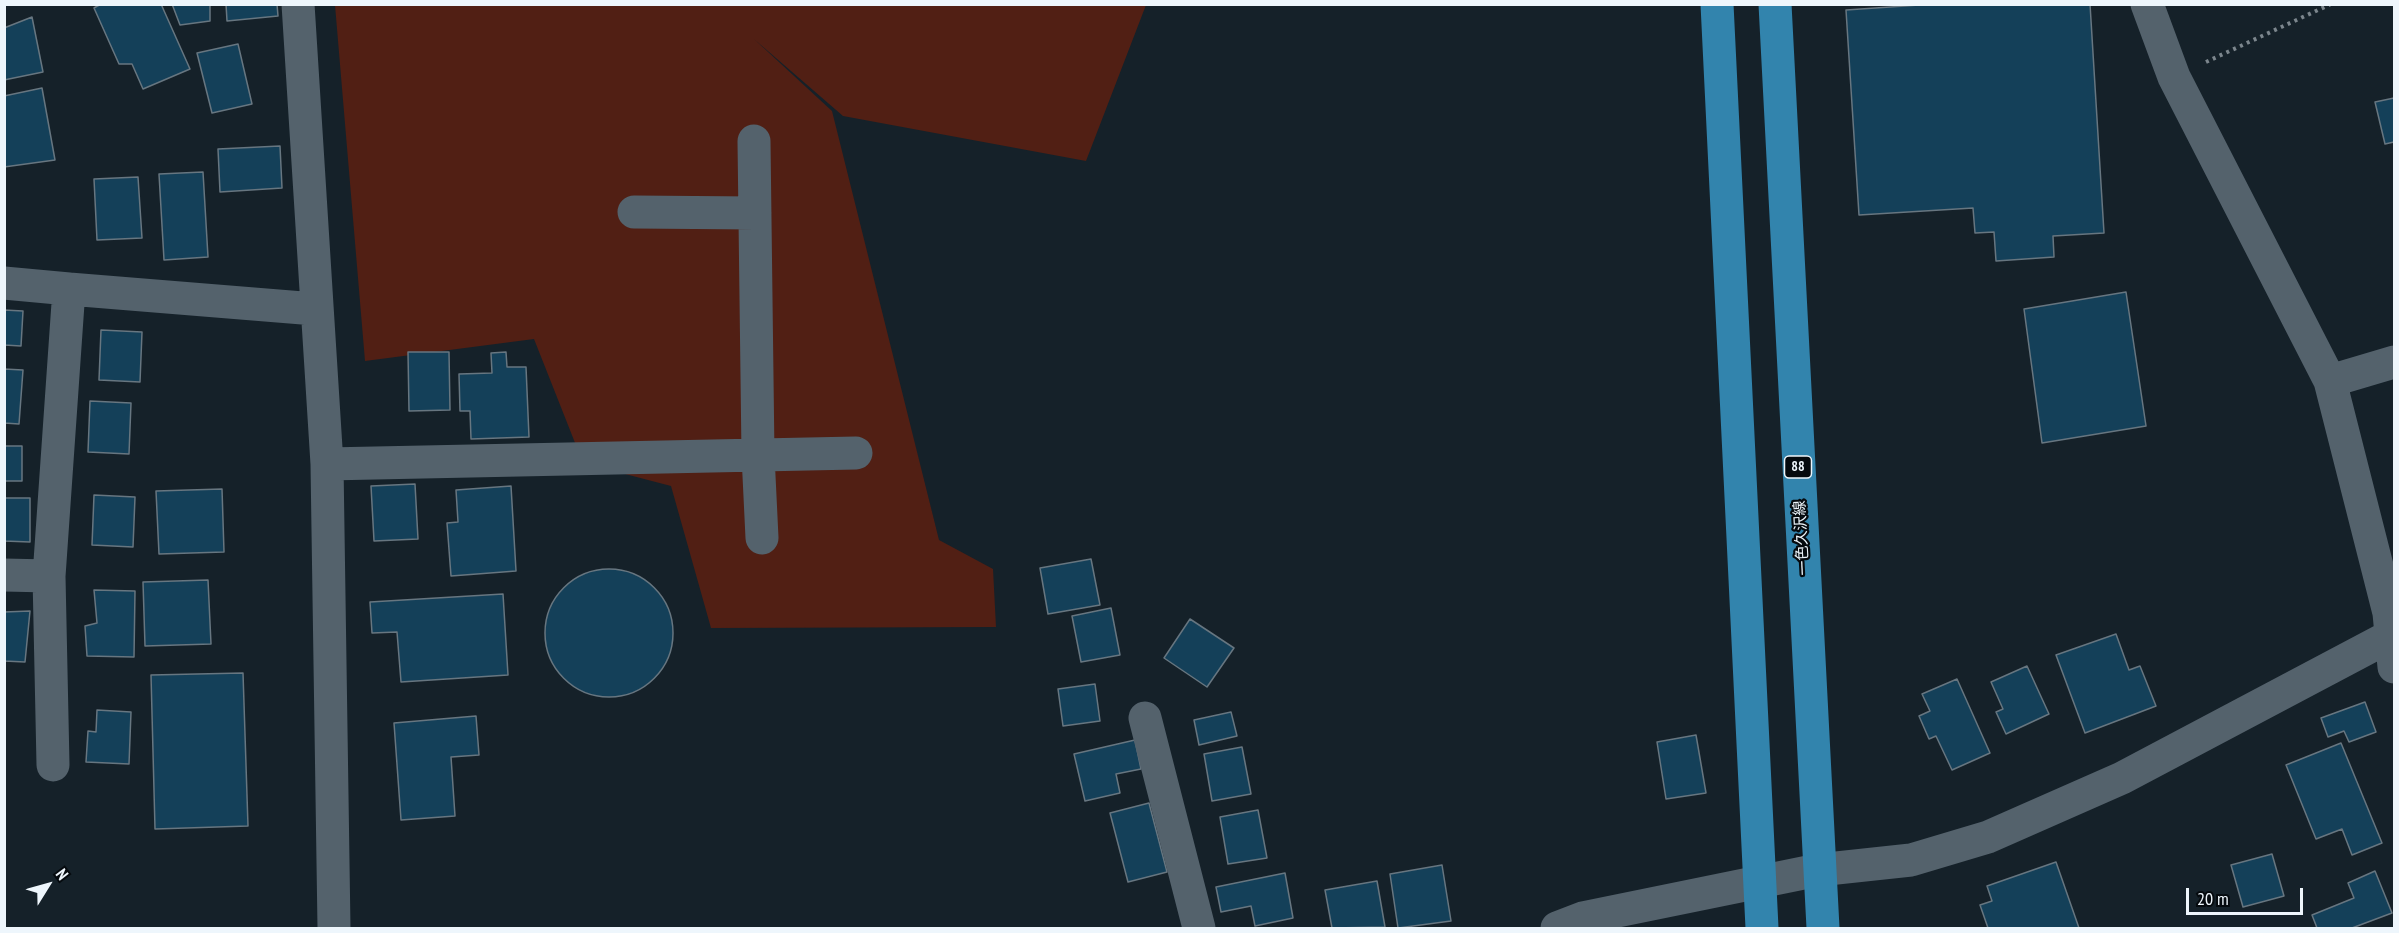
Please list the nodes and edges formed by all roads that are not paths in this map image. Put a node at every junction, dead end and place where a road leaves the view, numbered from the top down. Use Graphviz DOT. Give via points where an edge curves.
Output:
graph roads {
  1 [pos="298,4"];
  2 [pos="1717,4"];
  3 [pos="1775,4"];
  4 [pos="2147,4"];
  5 [pos="754,141"];
  6 [pos="634,212"];
  7 [pos="755,213"];
  8 [pos="4,283"];
  9 [pos="69,289"];
  10 [pos="315,309"];
  11 [pos="2394,362"];
  12 [pos="2330,381"];
  13 [pos="856,453"];
  14 [pos="758,455"];
  15 [pos="327,464"];
  16 [pos="762,538"];
  17 [pos="4,575"];
  18 [pos="49,576"];
  19 [pos="2394,645"];
  20 [pos="1145,718"];
  21 [pos="53,765"];
  22 [pos="1818,870"];
  23 [pos="1758,882"];
  24 [pos="334,928"];
  25 [pos="1199,928"];
  26 [pos="1557,928"];
  27 [pos="1762,928"];
  28 [pos="1823,928"];
  1 -- 10 [label="street"];
  2 -- 23 [label="main road"];
  3 -- 22 [label="main road, 一色久沢線 / 88"];
  4 -- 12 [label="street" via="2174,77"];
  5 -- 7 [label="street"];
  6 -- 7 [label="street"];
  7 -- 14 [label="street"];
  8 -- 9 [label="street"];
  9 -- 10 [label="street"];
  9 -- 18 [label="street"];
  10 -- 15 [label="street"];
  11 -- 12 [label="street"];
  12 -- 19 [label="street" via="2390,613"];
  13 -- 14 [label="street"];
  14 -- 15 [label="street"];
  14 -- 16 [label="street"];
  15 -- 24 [label="street"];
  17 -- 18 [label="street"];
  18 -- 21 [label="street"];
  19 -- 22 [label="street" via="2122,778 1988,837 1911,860"];
  20 -- 25 [label="street"];
  22 -- 23 [label="street"];
  22 -- 28 [label="main road, 一色久沢線 / 88"];
  23 -- 26 [label="street" via="1583,918"];
  23 -- 27 [label="main road"];
}
